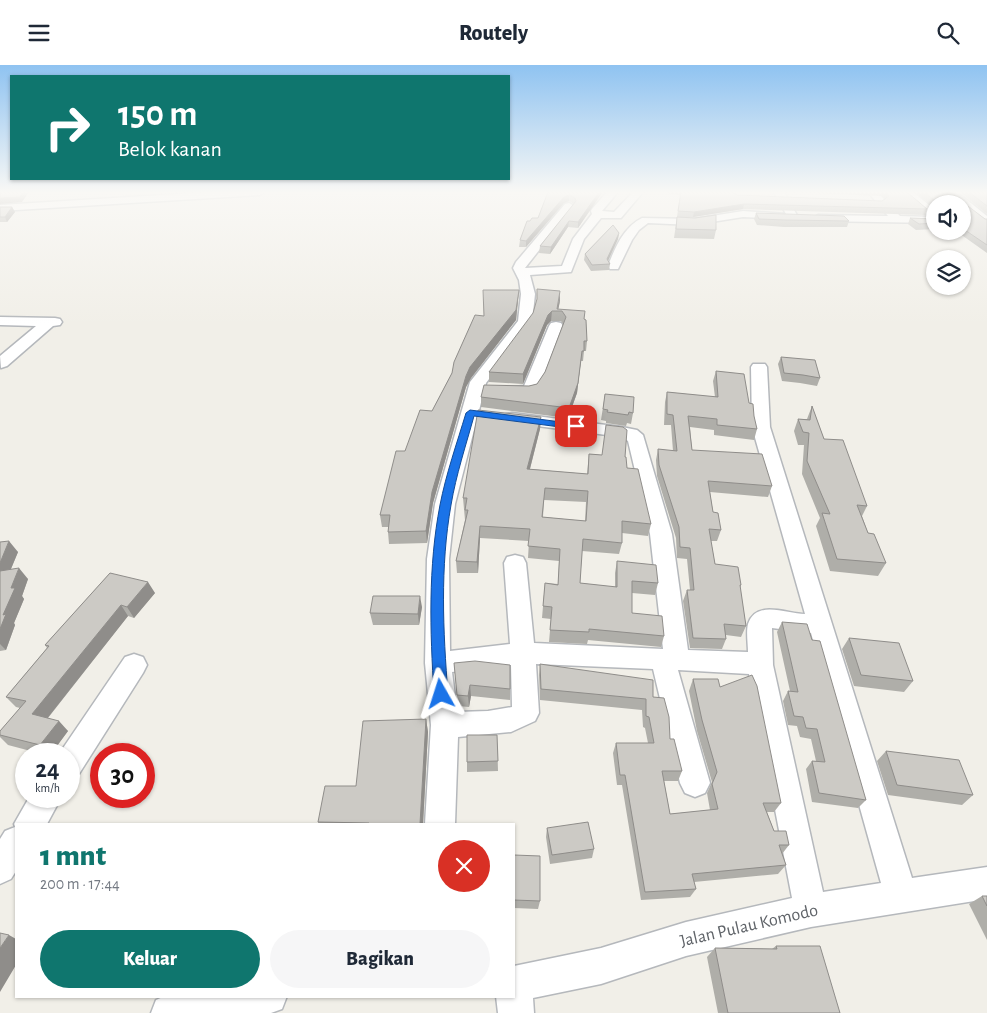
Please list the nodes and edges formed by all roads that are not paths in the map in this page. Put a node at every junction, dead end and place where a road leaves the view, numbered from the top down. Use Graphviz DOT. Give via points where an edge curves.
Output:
graph roads {
  1 [pos="544,236"];
  2 [pos="580,236"];
  3 [pos="630,236"];
  4 [pos="614,266"];
  5 [pos="522,273"];
  6 [pos="0,321"];
  7 [pos="556,326"];
  8 [pos="5,364"];
  9 [pos="759,367"];
  10 [pos="476,388"];
  11 [pos="486,415"];
  12 [pos="515,563"];
  13 [pos="819,623"];
  14 [pos="523,653"];
  15 [pos="670,660"];
  16 [pos="438,663"];
  17 [pos="134,665"];
  18 [pos="760,665"];
  19 [pos="445,725"];
  20 [pos="80,747"];
  21 [pos="695,783"];
  22 [pos="39,808"];
  23 [pos="30,823"];
  24 [pos="440,823"];
  25 [pos="15,844"];
  26 [pos="0,868"];
  27 [pos="987,883"];
  28 [pos="901,895"];
  29 [pos="811,910"];
  30 [pos="515,984"];
  31 [pos="257,998"];
  32 [pos="515,998"];
  33 [pos="170,1013"];
  34 [pos="516,1013"];
  1 -- 5 [label="street" via="520,265"];
  2 -- 5 [label="street" via="567,269"];
  3 -- 4 [label="street" via="620,248"];
  5 -- 10 [label="street" via="527,281 529,303 525,322 489,366"];
  6 -- 8 [label="street" via="53,322"];
  7 -- 10 [label="street" via="530,390 516,392"];
  9 -- 13 [label="street" via="761,427"];
  10 -- 11 [label="street"];
  11 -- 15 [label="street" via="622,432 636,439 660,534"];
  11 -- 16 [label="street" via="445,503 438,579"];
  12 -- 14 [label="street"];
  13 -- 18 [label="street" via="766,618 760,625"];
  13 -- 28 [label="street"];
  14 -- 15 [label="street"];
  14 -- 16 [label="street"];
  14 -- 19 [label="street" via="527,709 522,717"];
  15 -- 18 [label="street"];
  15 -- 21 [label="street"];
  16 -- 19 [label="street"];
  17 -- 20 [label="street"];
  18 -- 29 [label="street"];
  19 -- 24 [label="street"];
  22 -- 23 [label="street"];
  25 -- 26 [label="street"];
  27 -- 28 [label="street, Jalan Pulau Komodo"];
  28 -- 29 [label="street, Jalan Pulau Komodo"];
  29 -- 30 [label="street, Jalan Pulau Komodo" via="686,939 601,966"];
  31 -- 33 [label="street"];
  32 -- 34 [label="street"];
}
